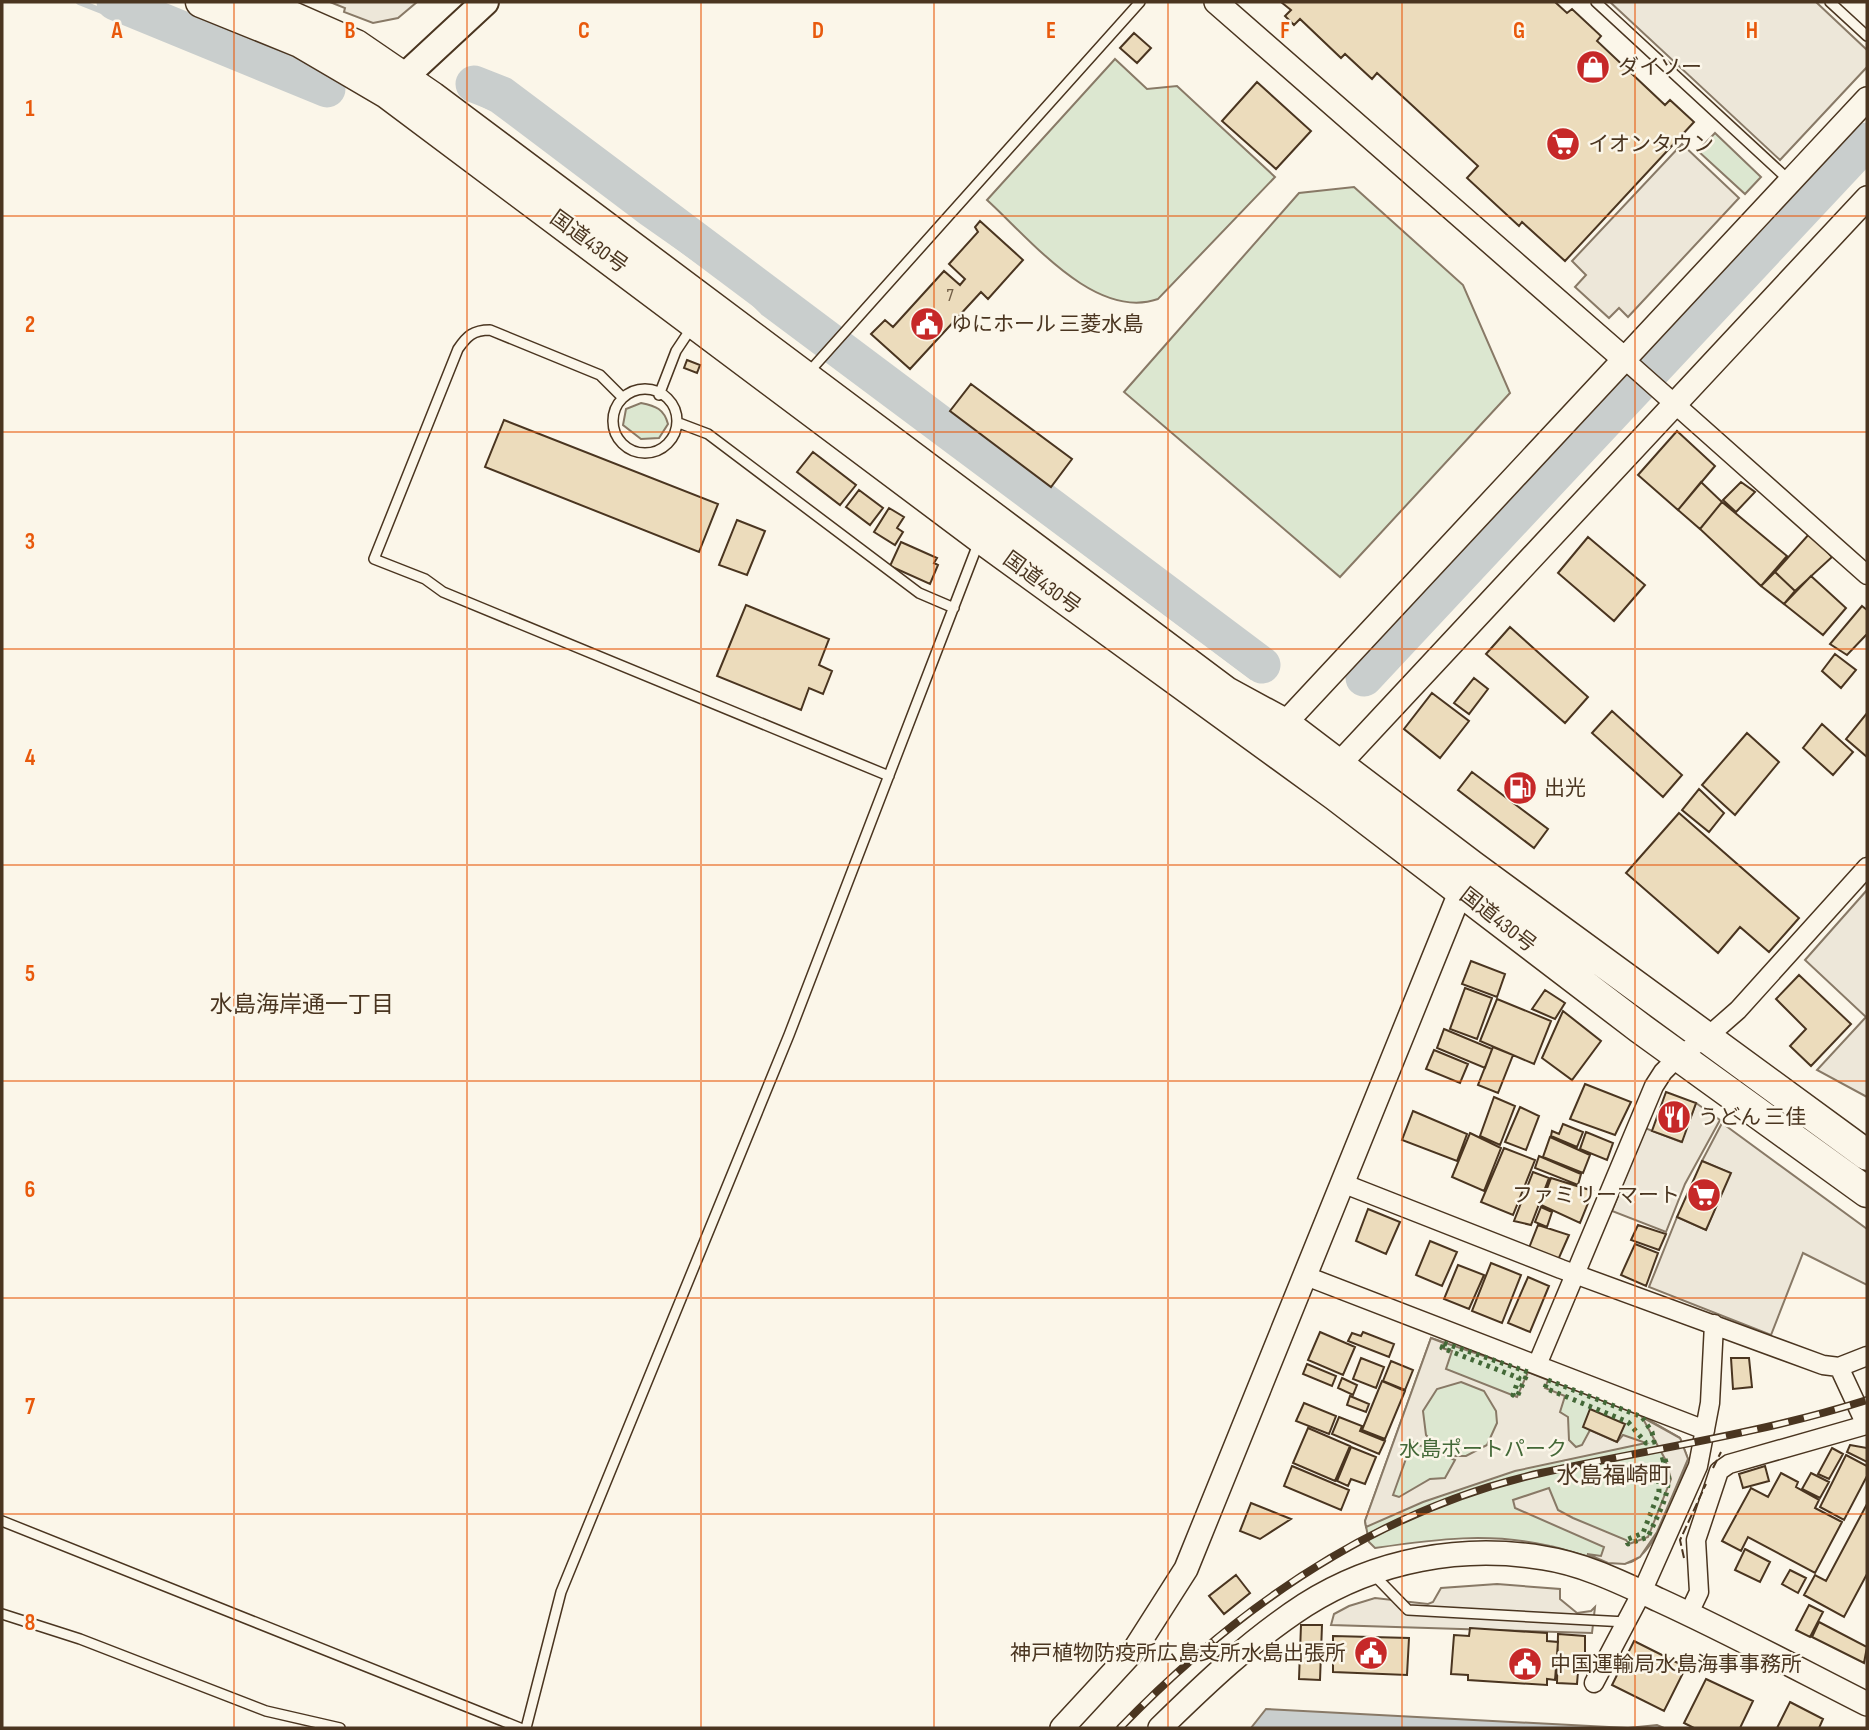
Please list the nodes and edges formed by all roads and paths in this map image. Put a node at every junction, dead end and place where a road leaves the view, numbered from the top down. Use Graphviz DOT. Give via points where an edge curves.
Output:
graph roads {
  1 [pos="201,2"];
  2 [pos="258,2"];
  3 [pos="485,2"];
  4 [pos="1140,2"];
  5 [pos="1216,2"];
  6 [pos="1596,2"];
  7 [pos="1830,2"];
  8 [pos="1867,36"];
  9 [pos="396,85"];
  10 [pos="1867,99"];
  11 [pos="1790,181"];
  12 [pos="1867,198"];
  13 [pos="702,313"];
  14 [pos="1631,365"];
  15 [pos="805,378"];
  16 [pos="659,395"];
  17 [pos="622,397"];
  18 [pos="1667,397"];
  19 [pos="678,423"];
  20 [pos="988,529"];
  21 [pos="1867,575"];
  22 [pos="954,608"];
  23 [pos="1275,735"];
  24 [pos="1329,774"];
  25 [pos="889,776"];
  26 [pos="1867,867"];
  27 [pos="1466,878"];
  28 [pos="1706,1038"];
  29 [pos="1680,1055"];
  30 [pos="1867,1155"];
  31 [pos="1342,1183"];
  32 [pos="1867,1192"];
  33 [pos="1574,1274"];
  34 [pos="1306,1276"];
  35 [pos="1714,1324"];
  36 [pos="1867,1356"];
  37 [pos="1537,1365"];
  38 [pos="1839,1367"];
  39 [pos="1867,1424"];
  40 [pos="1705,1430"];
  41 [pos="2,1521"];
  42 [pos="1373,1574"];
  43 [pos="1642,1592"];
  44 [pos="2,1614"];
  45 [pos="1689,1614"];
  46 [pos="1626,1622"];
  47 [pos="1594,1683"];
  48 [pos="1867,1704"];
  49 [pos="340,1728"];
  50 [pos="520,1728"];
  51 [pos="526,1728"];
  52 [pos="1062,1728"];
  53 [pos="1160,1728"];
  1 -- 9 [label="highway, 国道430号"];
  2 -- 9 [label="highway, 国道430号" via="356,45"];
  3 -- 9 [label="main road"];
  4 -- 15 [label="lane"];
  5 -- 14 [label="street"];
  6 -- 11 [label="lane"];
  7 -- 8 [label="lane"];
  9 -- 13 [label="highway, 国道430号"];
  10 -- 11 [label="street"];
  11 -- 14 [label="street"];
  12 -- 18 [label="street"];
  13 -- 15 [label="highway, 国道430号"];
  13 -- 16 [label="lane" via="676,351"];
  14 -- 18 [label="street"];
  14 -- 23 [label="street"];
  15 -- 20 [label="highway, 国道430号"];
  16 -- 17 [label="lane" via="642,389"];
  16 -- 19 [label="lane" via="673,405"];
  17 -- 19 [label="lane" via="615,405 612,426 623,444 634,450 647,453 665,448 673,441"];
  17 -- 25 [label="lane" via="600,375 490,330 477,330 458,349 374,559 425,579 443,592"];
  18 -- 21 [label="street"];
  18 -- 24 [label="street"];
  19 -- 22 [label="lane" via="708,434 919,593"];
  20 -- 22 [label="lane"];
  20 -- 23 [label="highway, 国道430号" via="1226,692"];
  22 -- 25 [label="lane"];
  23 -- 24 [label="highway, 国道430号"];
  24 -- 27 [label="highway, 国道430号"];
  25 -- 51 [label="lane" via="789,1035 561,1592"];
  26 -- 28 [label="street" via="1738,1010"];
  27 -- 28 [label="highway, 国道430号"];
  27 -- 29 [label="highway, 国道430号"];
  27 -- 31 [label="street"];
  28 -- 29 [label="street"];
  28 -- 30 [label="highway, 国道430号"];
  29 -- 32 [label="highway, 国道430号"];
  29 -- 33 [label="street" via="1654,1086"];
  31 -- 33 [label="street"];
  31 -- 34 [label="street"];
  33 -- 35 [label="street"];
  33 -- 37 [label="street"];
  34 -- 37 [label="street"];
  34 -- 52 [label="street" via="1186,1569 1135,1649"];
  35 -- 38 [label="street"];
  35 -- 40 [label="street"];
  36 -- 38 [label="street"];
  37 -- 40 [label="street"];
  38 -- 39 [label="street"];
  39 -- 45 [label="street" via="1729,1464 1720,1471 1696,1540 1699,1592"];
  40 -- 43 [label="street" via="1698,1466"];
  41 -- 50 [label="lane"];
  42 -- 43 [label="street" via="1422,1558 1465,1551 1578,1565"];
  42 -- 46 [label="lane" via="1408,1610"];
  42 -- 53 [label="street" via="1307,1604 1270,1630"];
  43 -- 45 [label="street"];
  43 -- 46 [label="street"];
  44 -- 49 [label="lane" via="266,1711"];
  45 -- 48 [label="street"];
  46 -- 47 [label="street"];
}
